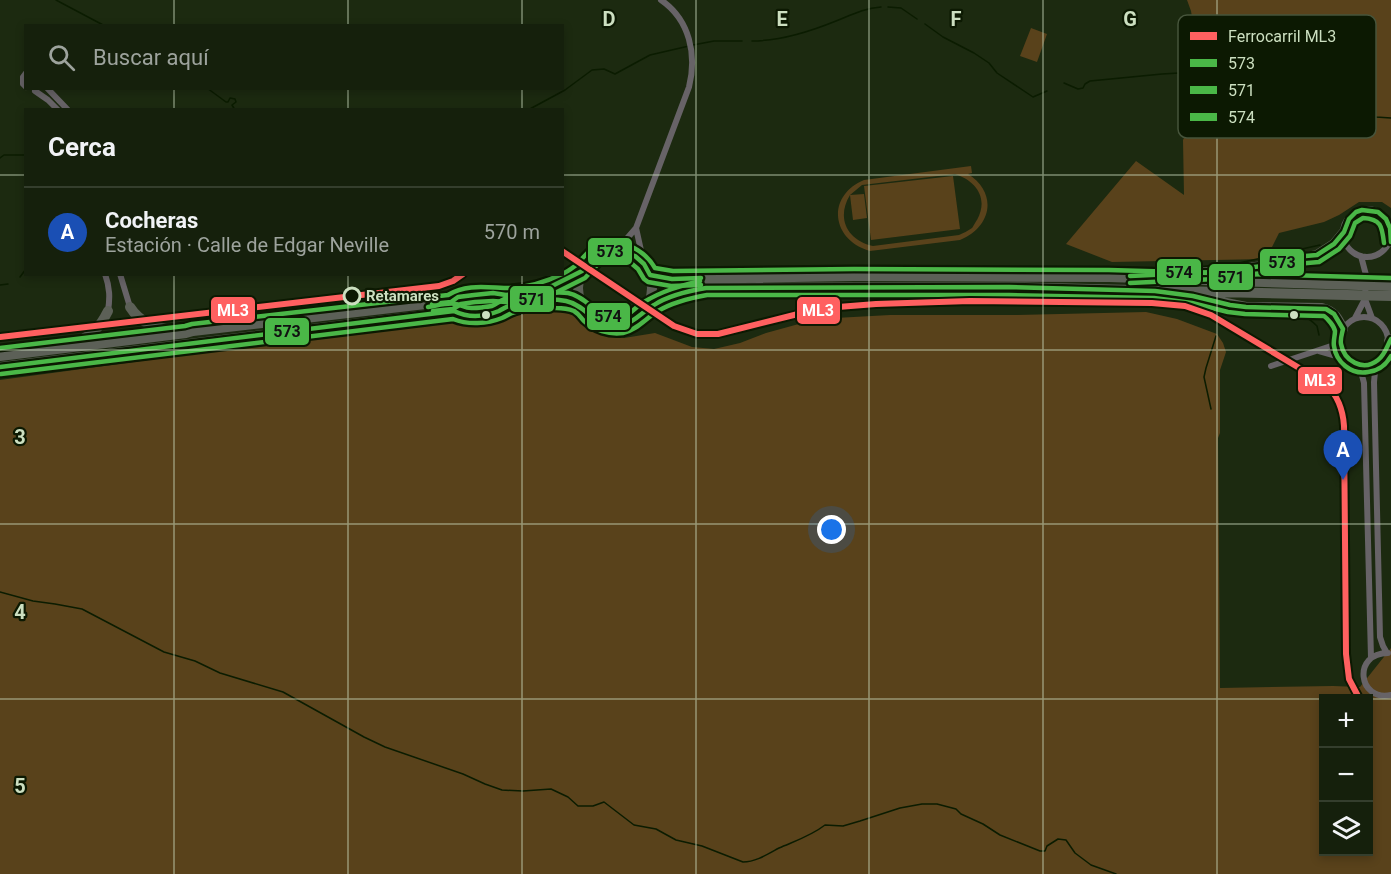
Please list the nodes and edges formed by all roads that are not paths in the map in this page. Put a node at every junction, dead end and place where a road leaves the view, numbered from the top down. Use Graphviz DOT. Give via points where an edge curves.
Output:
graph roads {
  1 [pos="661,0"];
  2 [pos="37,90"];
  3 [pos="49,90"];
  4 [pos="56,108"];
  5 [pos="66,108"];
  6 [pos="636,228"];
  7 [pos="1344,232"];
  8 [pos="1391,240"];
  9 [pos="612,251"];
  10 [pos="1361,256"];
  11 [pos="1372,256"];
  12 [pos="644,264"];
  13 [pos="582,271"];
  14 [pos="650,275"];
  15 [pos="1366,275"];
  16 [pos="106,276"];
  17 [pos="120,276"];
  18 [pos="1109,277"];
  19 [pos="1391,286"];
  20 [pos="1155,291"];
  21 [pos="1391,296"];
  22 [pos="1365,300"];
  23 [pos="130,307"];
  24 [pos="583,308"];
  25 [pos="646,309"];
  26 [pos="108,311"];
  27 [pos="1355,318"];
  28 [pos="1372,318"];
  29 [pos="193,331"];
  30 [pos="1342,334"];
  31 [pos="1390,340"];
  32 [pos="30,351"];
  33 [pos="1319,351"];
  34 [pos="0,356"];
  35 [pos="1348,359"];
  36 [pos="1376,362"];
  37 [pos="1359,364"];
  38 [pos="1270,366"];
  39 [pos="0,367"];
  40 [pos="1389,653"];
  41 [pos="1371,658"];
  42 [pos="1391,696"];
  1 -- 6 [label="street" via="681,20 690,42 692,73"];
  2 -- 4 [label="street"];
  3 -- 5 [label="street"];
  6 -- 9 [label="street"];
  6 -- 12 [label="street"];
  7 -- 8 [label="street" via="1352,215 1372,210 1386,219"];
  7 -- 10 [label="street" via="1348,247"];
  7 -- 18 [label="highway" via="1321,253 1278,264 1215,272"];
  8 -- 11 [label="street" via="1384,250"];
  9 -- 12 [label="highway" via="630,254"];
  9 -- 13 [label="highway" via="594,257"];
  10 -- 11 [label="street"];
  10 -- 15 [label="street"];
  11 -- 15 [label="street"];
  12 -- 14 [label="highway"];
  13 -- 24 [label="highway" via="577,290"];
  13 -- 29 [label="highway" via="538,291"];
  14 -- 18 [label="highway" via="672,279"];
  14 -- 25 [label="highway" via="652,293"];
  15 -- 22 [label="street"];
  16 -- 26 [label="street" via="110,288"];
  17 -- 23 [label="street"];
  18 -- 19 [label="highway"];
  20 -- 21 [label="highway"];
  20 -- 25 [label="highway" via="986,286 706,288 678,294"];
  20 -- 30 [label="highway" via="1246,307 1322,308 1334,314"];
  22 -- 27 [label="street"];
  22 -- 28 [label="street"];
  23 -- 29 [label="highway" via="149,324"];
  24 -- 25 [label="highway" via="596,321 614,326 638,318"];
  24 -- 39 [label="highway" via="569,301 550,300"];
  26 -- 32 [label="highway" via="88,337"];
  27 -- 28 [label="street"];
  27 -- 30 [label="street"];
  28 -- 31 [label="street" via="1384,327"];
  29 -- 32 [label="highway"];
  30 -- 33 [label="street" via="1331,346"];
  30 -- 35 [label="street" via="1342,350"];
  31 -- 36 [label="street"];
  32 -- 34 [label="highway"];
  33 -- 35 [label="street"];
  33 -- 38 [label="street"];
  35 -- 37 [label="street"];
  36 -- 37 [label="street"];
  36 -- 40 [label="street" via="1380,637"];
  37 -- 41 [label="street" via="1364,383"];
  40 -- 41 [label="street"];
  41 -- 42 [label="street" via="1364,669 1365,682 1373,693"];
}
